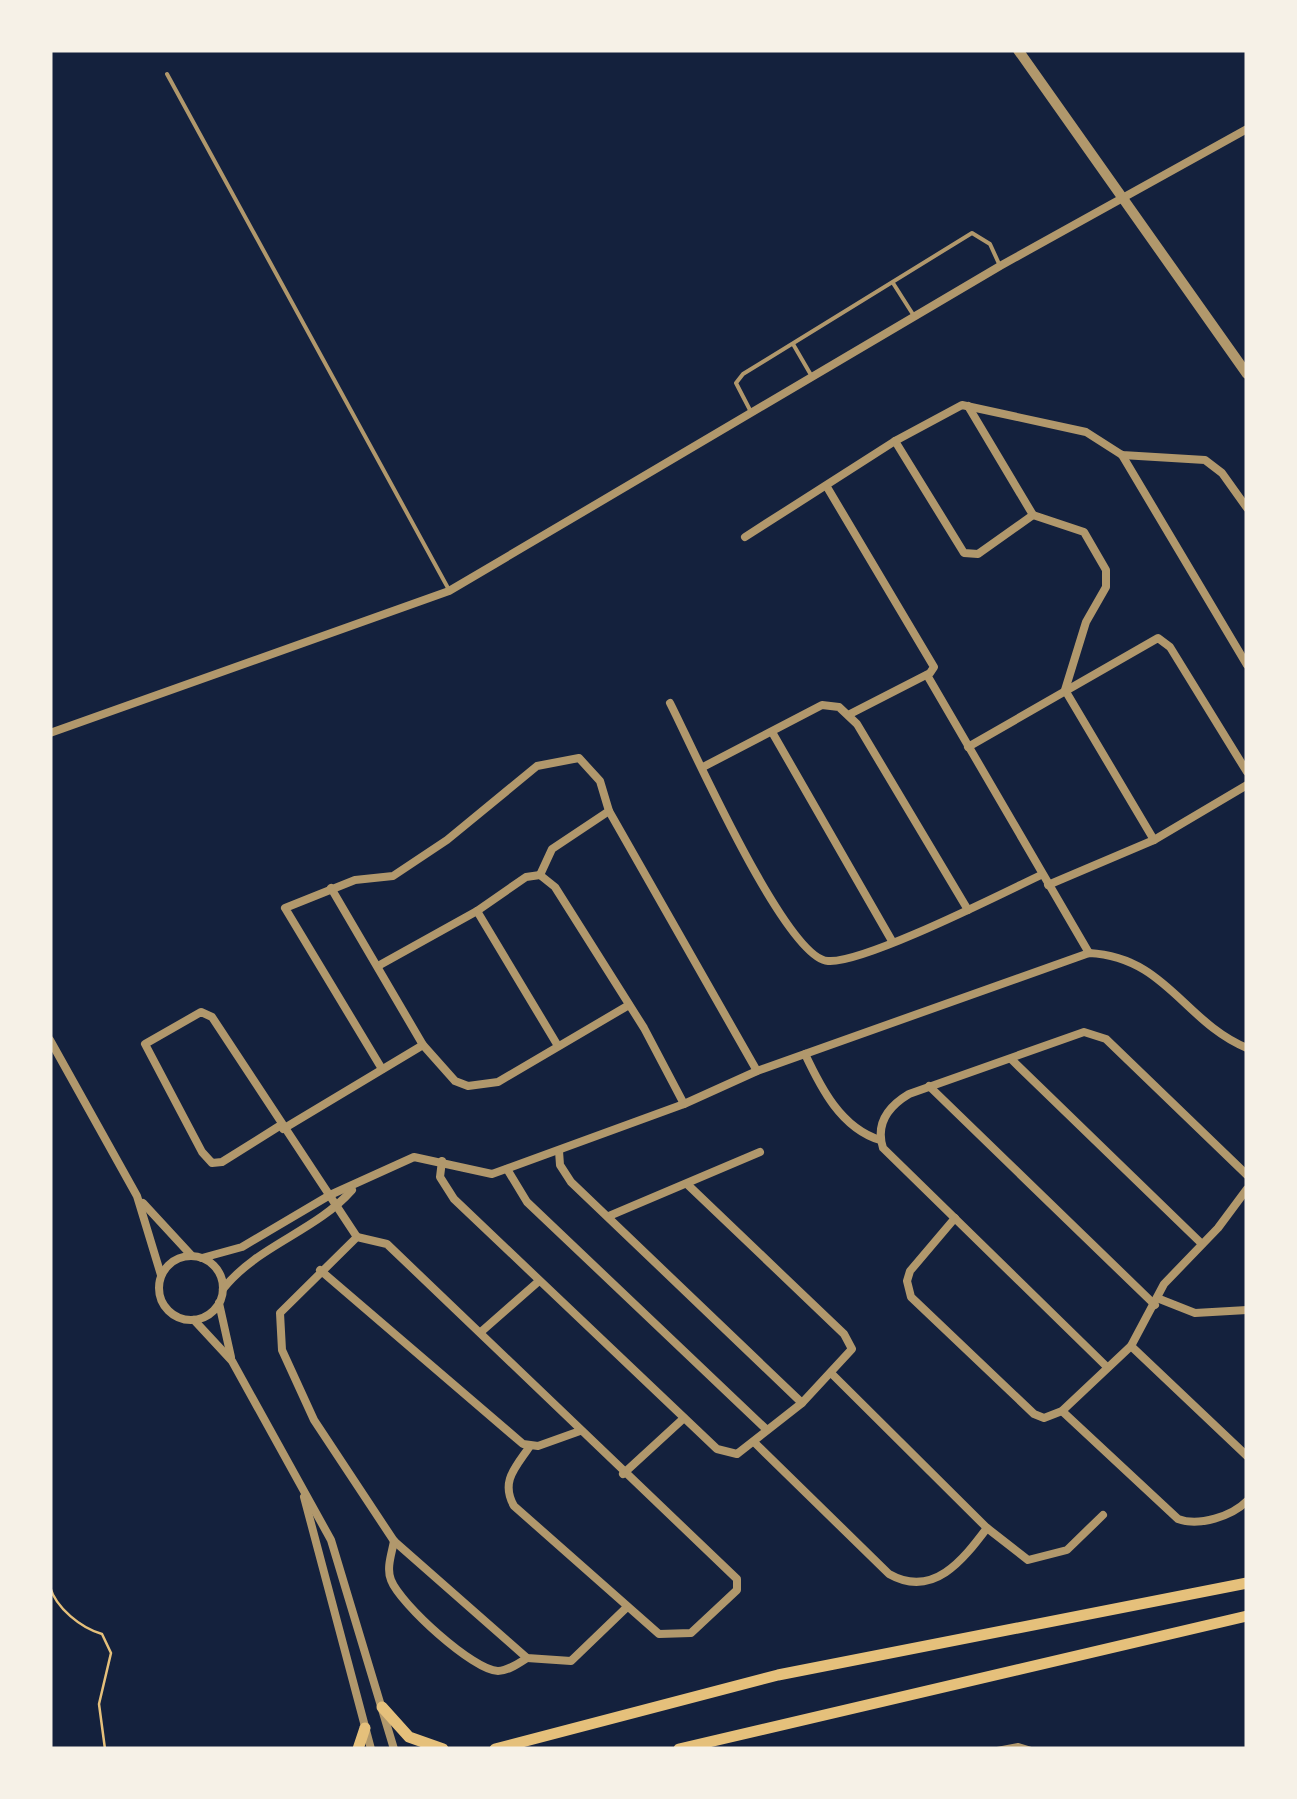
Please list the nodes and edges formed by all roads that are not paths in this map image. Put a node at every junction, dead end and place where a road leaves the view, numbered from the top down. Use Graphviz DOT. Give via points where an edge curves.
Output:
graph roads {
  1 [pos="1018,50"];
  2 [pos="167,74"];
  3 [pos="1247,129"];
  4 [pos="1123,197"];
  5 [pos="1000,266"];
  6 [pos="893,283"];
  7 [pos="914,316"];
  8 [pos="793,344"];
  9 [pos="1247,374"];
  10 [pos="812,376"];
  11 [pos="968,406"];
  12 [pos="751,412"];
  13 [pos="894,442"];
  14 [pos="1122,455"];
  15 [pos="827,487"];
  16 [pos="1247,508"];
  17 [pos="1033,515"];
  18 [pos="745,537"];
  19 [pos="450,591"];
  20 [pos="1247,665"];
  21 [pos="927,675"];
  22 [pos="1065,690"];
  23 [pos="670,703"];
  24 [pos="850,714"];
  25 [pos="772,732"];
  26 [pos="50,733"];
  27 [pos="968,747"];
  28 [pos="702,768"];
  29 [pos="1247,772"];
  30 [pos="1247,785"];
  31 [pos="609,812"];
  32 [pos="1154,840"];
  33 [pos="1041,874"];
  34 [pos="540,875"];
  35 [pos="1048,885"];
  36 [pos="331,888"];
  37 [pos="968,910"];
  38 [pos="477,912"];
  39 [pos="892,941"];
  40 [pos="1089,953"];
  41 [pos="378,966"];
  42 [pos="630,1005"];
  43 [pos="50,1040"];
  44 [pos="423,1044"];
  45 [pos="558,1046"];
  46 [pos="1247,1048"];
  47 [pos="805,1054"];
  48 [pos="1012,1060"];
  49 [pos="382,1069"];
  50 [pos="757,1071"];
  51 [pos="929,1086"];
  52 [pos="684,1104"];
  53 [pos="282,1127"];
  54 [pos="880,1140"];
  55 [pos="559,1151"];
  56 [pos="760,1152"];
  57 [pos="442,1161"];
  58 [pos="507,1169"];
  59 [pos="1247,1176"];
  60 [pos="687,1184"];
  61 [pos="354,1187"];
  62 [pos="1247,1189"];
  63 [pos="330,1195"];
  64 [pos="137,1196"];
  65 [pos="337,1206"];
  66 [pos="609,1216"];
  67 [pos="955,1218"];
  68 [pos="357,1238"];
  69 [pos="254,1241"];
  70 [pos="1202,1244"];
  71 [pos="261,1254"];
  72 [pos="192,1256"];
  73 [pos="202,1258"];
  74 [pos="320,1270"];
  75 [pos="161,1275"];
  76 [pos="540,1280"];
  77 [pos="223,1289"];
  78 [pos="1156,1302"];
  79 [pos="220,1303"];
  80 [pos="1247,1310"];
  81 [pos="194,1320"];
  82 [pos="482,1332"];
  83 [pos="1131,1346"];
  84 [pos="232,1361"];
  85 [pos="1106,1366"];
  86 [pos="832,1374"];
  87 [pos="802,1402"];
  88 [pos="1062,1410"];
  89 [pos="684,1418"];
  90 [pos="767,1430"];
  91 [pos="580,1431"];
  92 [pos="755,1443"];
  93 [pos="530,1446"];
  94 [pos="1247,1456"];
  95 [pos="623,1474"];
  96 [pos="301,1489"];
  97 [pos="1247,1501"];
  98 [pos="1103,1515"];
  99 [pos="987,1528"];
  100 [pos="394,1541"];
  101 [pos="1247,1583"];
  102 [pos="625,1609"];
  103 [pos="1247,1616"];
  104 [pos="527,1658"];
  105 [pos="382,1707"];
  106 [pos="365,1728"];
  107 [pos="358,1749"];
  108 [pos="371,1749"];
  109 [pos="394,1749"];
  110 [pos="443,1749"];
  111 [pos="495,1749"];
  112 [pos="678,1749"];
  113 [pos="997,1749"];
  114 [pos="1032,1749"];
  1 -- 4 [label="street"];
  2 -- 19 [label="lane"];
  3 -- 4 [label="street"];
  4 -- 5 [label="street"];
  4 -- 9 [label="street"];
  5 -- 6 [label="lane" via="990,244 972,233"];
  5 -- 7 [label="street"];
  6 -- 7 [label="lane"];
  6 -- 8 [label="lane"];
  7 -- 10 [label="street"];
  8 -- 10 [label="lane"];
  8 -- 12 [label="lane" via="738,379"];
  10 -- 12 [label="street"];
  11 -- 13 [label="street" via="956,406"];
  11 -- 14 [label="street" via="1086,432"];
  11 -- 17 [label="street"];
  12 -- 19 [label="street"];
  13 -- 15 [label="street"];
  13 -- 17 [label="street" via="964,553 978,554"];
  14 -- 16 [label="street" via="1205,460"];
  14 -- 20 [label="street"];
  15 -- 18 [label="street"];
  15 -- 21 [label="street" via="934,667"];
  17 -- 22 [label="street" via="1084,532 1106,570 1106,587 1086,622"];
  19 -- 26 [label="street"];
  21 -- 24 [label="street"];
  21 -- 27 [label="street"];
  22 -- 27 [label="street"];
  22 -- 29 [label="street" via="1152,639 1163,640"];
  22 -- 32 [label="street"];
  23 -- 28 [label="street"];
  24 -- 25 [label="street" via="822,705"];
  24 -- 37 [label="street"];
  25 -- 28 [label="street"];
  25 -- 39 [label="street"];
  27 -- 33 [label="street"];
  28 -- 39 [label="street" via="802,946 828,962"];
  30 -- 32 [label="street"];
  31 -- 34 [label="street" via="552,849"];
  31 -- 36 [label="street" via="592,768 579,758 550,761 402,871"];
  31 -- 50 [label="street"];
  32 -- 35 [label="street"];
  33 -- 35 [label="street"];
  33 -- 37 [label="street"];
  34 -- 38 [label="street" via="526,877"];
  34 -- 42 [label="street" via="556,887"];
  35 -- 40 [label="street"];
  36 -- 41 [label="street"];
  36 -- 49 [label="street" via="285,908"];
  37 -- 39 [label="street"];
  38 -- 41 [label="street"];
  38 -- 45 [label="street"];
  40 -- 46 [label="street" via="1136,962"];
  40 -- 47 [label="street"];
  41 -- 44 [label="street"];
  42 -- 45 [label="street"];
  42 -- 52 [label="street"];
  43 -- 64 [label="street"];
  44 -- 45 [label="street" via="455,1081 468,1086 498,1082"];
  44 -- 49 [label="street"];
  47 -- 50 [label="street"];
  47 -- 54 [label="street" via="845,1118"];
  48 -- 51 [label="street"];
  48 -- 59 [label="street" via="1070,1035 1096,1034"];
  48 -- 70 [label="street"];
  49 -- 53 [label="street"];
  50 -- 52 [label="street"];
  51 -- 54 [label="street" via="886,1113"];
  51 -- 78 [label="street"];
  52 -- 55 [label="street"];
  53 -- 53 [label="street" via="206,1013 145,1044 212,1162"];
  53 -- 63 [label="street"];
  54 -- 67 [label="street"];
  55 -- 58 [label="street"];
  55 -- 66 [label="street" via="564,1173"];
  56 -- 60 [label="street"];
  57 -- 58 [label="street" via="478,1174"];
  57 -- 61 [label="street" via="402,1160"];
  57 -- 76 [label="street" via="448,1194"];
  58 -- 90 [label="street" via="527,1202"];
  60 -- 66 [label="street"];
  60 -- 86 [label="street" via="844,1334 851,1356"];
  61 -- 63 [label="street"];
  61 -- 65 [label="street"];
  62 -- 70 [label="street"];
  63 -- 65 [label="street"];
  63 -- 69 [label="street"];
  64 -- 72 [label="street"];
  64 -- 75 [label="street"];
  65 -- 68 [label="street"];
  65 -- 71 [label="street"];
  66 -- 87 [label="street"];
  67 -- 85 [label="street"];
  67 -- 88 [label="street" via="910,1271 911,1298 1034,1414 1044,1418"];
  68 -- 74 [label="street"];
  68 -- 82 [label="street" via="387,1244"];
  69 -- 71 [label="street"];
  69 -- 73 [label="street"];
  70 -- 78 [label="street"];
  71 -- 77 [label="street"];
  72 -- 73 [label="street"];
  72 -- 75 [label="street" via="172,1262"];
  73 -- 77 [label="street" via="219,1272"];
  74 -- 93 [label="street" via="506,1434"];
  74 -- 100 [label="street" via="280,1312 282,1350 314,1420"];
  75 -- 81 [label="street" via="158,1290 166,1308"];
  76 -- 82 [label="street"];
  76 -- 89 [label="street"];
  77 -- 79 [label="street"];
  78 -- 80 [label="street" via="1195,1314"];
  78 -- 83 [label="street"];
  79 -- 81 [label="street"];
  79 -- 84 [label="street"];
  81 -- 84 [label="street"];
  82 -- 91 [label="street"];
  83 -- 85 [label="street"];
  83 -- 94 [label="street"];
  84 -- 96 [label="street"];
  85 -- 88 [label="street"];
  86 -- 87 [label="street"];
  86 -- 99 [label="street"];
  87 -- 90 [label="street"];
  88 -- 97 [label="street" via="1178,1519 1228,1515"];
  89 -- 92 [label="street" via="728,1455"];
  89 -- 95 [label="street"];
  90 -- 92 [label="street"];
  91 -- 93 [label="street"];
  91 -- 95 [label="street"];
  92 -- 99 [label="street" via="902,1581 950,1572"];
  93 -- 102 [label="street" via="507,1480 514,1506"];
  95 -- 102 [label="street" via="737,1579 738,1590 691,1633 677,1636 658,1634"];
  96 -- 105 [label="street" via="338,1558"];
  96 -- 106 [label="street"];
  98 -- 99 [label="street" via="1067,1550 1036,1560"];
  100 -- 104 [label="street"];
  100 -- 104 [label="street" via="392,1584 479,1668 502,1672"];
  101 -- 111 [label="main road" via="778,1675"];
  102 -- 104 [label="street" via="571,1661"];
  103 -- 112 [label="main road"];
  105 -- 109 [label="street"];
  105 -- 110 [label="main road" via="410,1737"];
  106 -- 107 [label="main road"];
  106 -- 108 [label="street"];
  113 -- 114 [label="lane"];
}
